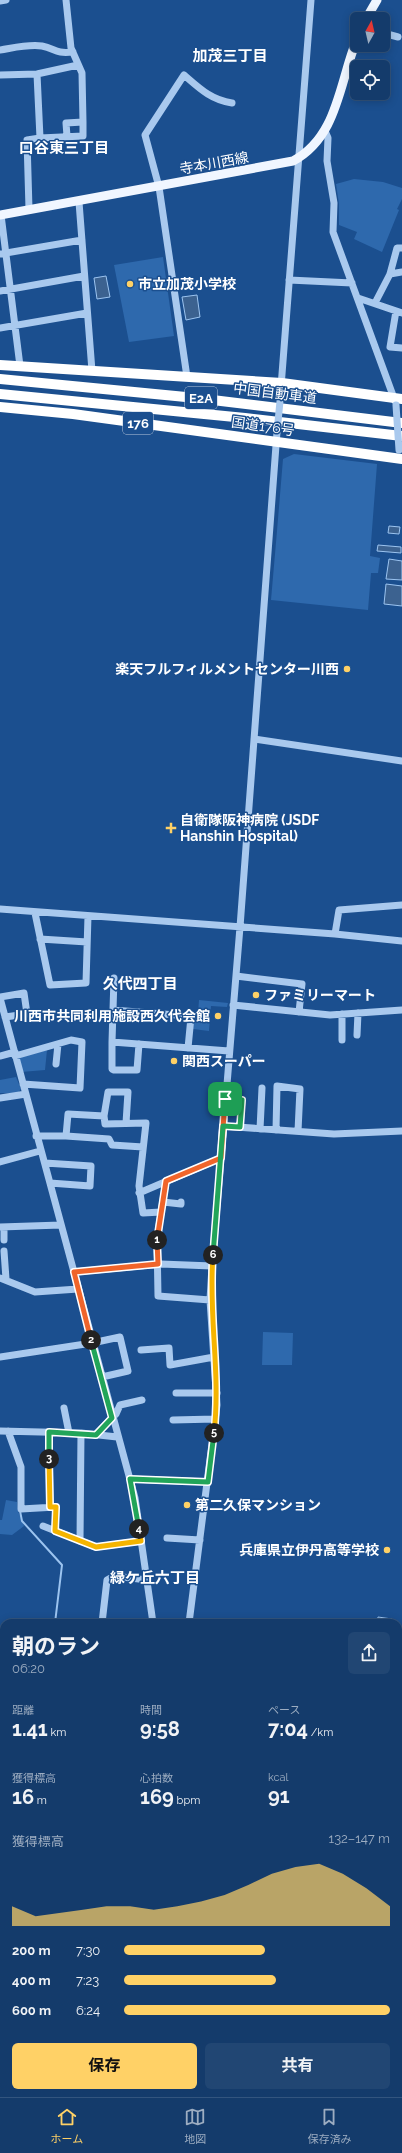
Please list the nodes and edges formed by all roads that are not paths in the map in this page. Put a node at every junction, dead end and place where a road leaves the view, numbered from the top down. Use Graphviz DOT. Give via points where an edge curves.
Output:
graph roads {
  1 [pos="6,0"];
  2 [pos="66,0"];
  3 [pos="311,0"];
  4 [pos="377,0"];
  5 [pos="0,1"];
  6 [pos="370,12"];
  7 [pos="390,35"];
  8 [pos="398,37"];
  9 [pos="0,50"];
  10 [pos="72,52"];
  11 [pos="352,52"];
  12 [pos="78,65"];
  13 [pos="37,74"];
  14 [pos="0,75"];
  15 [pos="232,103"];
  16 [pos="83,122"];
  17 [pos="325,131"];
  18 [pos="67,136"];
  19 [pos="40,138"];
  20 [pos="299,158"];
  21 [pos="159,187"];
  22 [pos="79,202"];
  23 [pos="29,209"];
  24 [pos="1,215"];
  25 [pos="82,240"];
  26 [pos="402,248"];
  27 [pos="3,253"];
  28 [pos="402,272"];
  29 [pos="390,274"];
  30 [pos="84,276"];
  31 [pos="289,280"];
  32 [pos="352,283"];
  33 [pos="10,289"];
  34 [pos="0,291"];
  35 [pos="358,298"];
  36 [pos="375,303"];
  37 [pos="399,312"];
  38 [pos="87,313"];
  39 [pos="14,326"];
  40 [pos="0,328"];
  41 [pos="402,348"];
  42 [pos="0,365"];
  43 [pos="20,366"];
  44 [pos="92,371"];
  45 [pos="187,377"];
  46 [pos="0,379"];
  47 [pos="281,387"];
  48 [pos="0,394"];
  49 [pos="398,400"];
  50 [pos="0,407"];
  51 [pos="402,423"];
  52 [pos="402,436"];
  53 [pos="277,437"];
  54 [pos="400,457"];
  55 [pos="254,739"];
  56 [pos="402,761"];
  57 [pos="402,905"];
  58 [pos="0,909"];
  59 [pos="35,912"];
  60 [pos="88,916"];
  61 [pos="240,927"];
  62 [pos="335,934"];
  63 [pos="40,939"];
  64 [pos="402,941"];
  65 [pos="87,942"];
  66 [pos="236,976"];
  67 [pos="114,978"];
  68 [pos="0,997"];
  69 [pos="233,1004"];
  70 [pos="113,1010"];
  71 [pos="402,1010"];
  72 [pos="299,1012"];
  73 [pos="358,1013"];
  74 [pos="342,1014"];
  75 [pos="5,1017"];
  76 [pos="357,1035"];
  77 [pos="342,1040"];
  78 [pos="112,1042"];
  79 [pos="58,1044"];
  80 [pos="139,1044"];
  81 [pos="188,1048"];
  82 [pos="229,1051"];
  83 [pos="15,1054"];
  84 [pos="0,1056"];
  85 [pos="56,1064"];
  86 [pos="23,1084"];
  87 [pos="262,1088"];
  88 [pos="26,1094"];
  89 [pos="0,1098"];
  90 [pos="225,1099"];
  91 [pos="104,1116"];
  92 [pos="126,1123"];
  93 [pos="223,1126"];
  94 [pos="240,1127"];
  95 [pos="260,1130"];
  96 [pos="276,1130"];
  97 [pos="298,1131"];
  98 [pos="402,1131"];
  99 [pos="36,1136"];
  100 [pos="66,1136"];
  101 [pos="143,1147"];
  102 [pos="40,1151"];
  103 [pos="221,1158"];
  104 [pos="0,1162"];
  105 [pos="45,1163"];
  106 [pos="166,1181"];
  107 [pos="50,1183"];
  108 [pos="139,1193"];
  109 [pos="163,1202"];
  110 [pos="181,1204"];
  111 [pos="161,1212"];
  112 [pos="61,1225"];
  113 [pos="2,1227"];
  114 [pos="4,1240"];
  115 [pos="4,1251"];
  116 [pos="158,1264"];
  117 [pos="212,1266"];
  118 [pos="74,1272"];
  119 [pos="3,1279"];
  120 [pos="78,1289"];
  121 [pos="210,1300"];
  122 [pos="92,1343"];
  123 [pos="141,1350"];
  124 [pos="0,1357"];
  125 [pos="214,1357"];
  126 [pos="102,1377"];
  127 [pos="176,1393"];
  128 [pos="217,1393"];
  129 [pos="142,1400"];
  130 [pos="64,1408"];
  131 [pos="112,1418"];
  132 [pos="215,1419"];
  133 [pos="173,1420"];
  134 [pos="0,1431"];
  135 [pos="8,1431"];
  136 [pos="49,1432"];
  137 [pos="69,1433"];
  138 [pos="81,1433"];
  139 [pos="96,1435"];
  140 [pos="117,1437"];
  141 [pos="130,1479"];
  142 [pos="208,1482"];
  143 [pos="50,1507"];
  144 [pos="43,1526"];
  145 [pos="55,1531"];
  146 [pos="167,1538"];
  147 [pos="200,1540"];
  148 [pos="80,1541"];
  149 [pos="141,1541"];
  150 [pos="147,1580"];
  151 [pos="102,1619"];
  152 [pos="152,1619"];
  153 [pos="190,1619"];
  1 -- 5 [label="street"];
  2 -- 10 [label="street"];
  3 -- 20 [label="street"];
  4 -- 6 [label="main road"];
  7 -- 8 [label="street"];
  9 -- 10 [label="street" via="43,46 60,53"];
  10 -- 12 [label="street"];
  11 -- 17 [label="main road, 寺本川西線"];
  12 -- 13 [label="street"];
  12 -- 16 [label="street" via="82,73"];
  13 -- 14 [label="street"];
  13 -- 19 [label="street"];
  15 -- 21 [label="street" via="207,95 184,75 145,136"];
  16 -- 18 [label="street" via="83,136"];
  16 -- 18 [label="street" via="66,123"];
  17 -- 20 [label="main road, 寺本川西線" via="312,149"];
  17 -- 32 [label="street" via="328,138 327,161 334,203 333,232"];
  18 -- 19 [label="street"];
  19 -- 23 [label="street" via="28,140"];
  20 -- 21 [label="main road, 寺本川西線" via="287,164"];
  20 -- 31 [label="street"];
  21 -- 22 [label="main road, 寺本川西線"];
  21 -- 45 [label="street"];
  22 -- 23 [label="main road, 寺本川西線"];
  22 -- 25 [label="street"];
  23 -- 24 [label="main road, 寺本川西線"];
  24 -- 27 [label="street"];
  25 -- 27 [label="street"];
  25 -- 30 [label="street"];
  26 -- 29 [label="street" via="397,248"];
  27 -- 33 [label="street"];
  28 -- 29 [label="street"];
  29 -- 36 [label="street"];
  30 -- 33 [label="street"];
  30 -- 38 [label="street"];
  31 -- 32 [label="street"];
  31 -- 47 [label="street"];
  32 -- 35 [label="street"];
  33 -- 34 [label="street"];
  33 -- 39 [label="street"];
  35 -- 36 [label="street"];
  35 -- 49 [label="street"];
  36 -- 37 [label="street"];
  37 -- 41 [label="street" via="390,346"];
  38 -- 39 [label="street"];
  38 -- 44 [label="street"];
  39 -- 40 [label="street"];
  39 -- 43 [label="street"];
  42 -- 43 [label="highway"];
  43 -- 44 [label="highway"];
  44 -- 45 [label="highway"];
  45 -- 47 [label="highway"];
  46 -- 51 [label="highway, 中国自動車道 / E2A" via="210,399"];
  47 -- 49 [label="highway"];
  47 -- 53 [label="street, bridge"];
  48 -- 52 [label="highway, 中国自動車道 / E2A"];
  49 -- 54 [label="street, bridge"];
  50 -- 53 [label="highway, 国道176号 / 176"];
  53 -- 54 [label="highway, 国道176号 / 176"];
  53 -- 55 [label="street"];
  55 -- 56 [label="street"];
  55 -- 61 [label="street"];
  57 -- 62 [label="street" via="339,910"];
  58 -- 59 [label="street"];
  59 -- 60 [label="street"];
  59 -- 63 [label="street"];
  60 -- 61 [label="street"];
  60 -- 65 [label="street"];
  61 -- 62 [label="street"];
  61 -- 66 [label="street"];
  62 -- 64 [label="street"];
  63 -- 65 [label="street"];
  63 -- 65 [label="street" via="50,985 86,983"];
  66 -- 69 [label="street"];
  66 -- 72 [label="street" via="302,984"];
  67 -- 70 [label="street"];
  68 -- 75 [label="street"];
  68 -- 75 [label="street" via="24,993 27,1014"];
  69 -- 72 [label="street"];
  69 -- 82 [label="street"];
  70 -- 78 [label="street"];
  70 -- 81 [label="street" via="191,1017"];
  71 -- 73 [label="street"];
  72 -- 74 [label="street"];
  73 -- 74 [label="street"];
  73 -- 76 [label="street"];
  74 -- 77 [label="street"];
  75 -- 83 [label="street"];
  78 -- 80 [label="street"];
  78 -- 80 [label="street" via="114,1070 137,1070"];
  79 -- 83 [label="street"];
  79 -- 85 [label="street"];
  79 -- 86 [label="street" via="70,1040 82,1042 80,1088"];
  80 -- 81 [label="street"];
  81 -- 82 [label="street"];
  82 -- 90 [label="street"];
  83 -- 84 [label="street"];
  83 -- 86 [label="street"];
  86 -- 88 [label="street"];
  87 -- 95 [label="street"];
  88 -- 89 [label="street"];
  88 -- 99 [label="street"];
  90 -- 93 [label="street"];
  90 -- 94 [label="street" via="242,1100"];
  91 -- 92 [label="street" via="106,1124"];
  91 -- 92 [label="street" via="108,1092 128,1092"];
  91 -- 100 [label="street" via="68,1114"];
  92 -- 101 [label="street" via="146,1123"];
  93 -- 94 [label="street"];
  93 -- 103 [label="street"];
  94 -- 95 [label="street"];
  95 -- 96 [label="street"];
  96 -- 97 [label="street"];
  96 -- 97 [label="street" via="277,1086 300,1089"];
  97 -- 98 [label="street" via="350,1134"];
  99 -- 100 [label="street"];
  99 -- 102 [label="street"];
  100 -- 101 [label="street" via="110,1139 112,1145"];
  101 -- 108 [label="street"];
  102 -- 104 [label="street"];
  102 -- 105 [label="street"];
  103 -- 106 [label="street"];
  103 -- 117 [label="street"];
  105 -- 107 [label="street"];
  105 -- 107 [label="street" via="91,1166 90,1186"];
  106 -- 108 [label="street"];
  106 -- 109 [label="street"];
  107 -- 112 [label="street"];
  108 -- 111 [label="street" via="143,1212"];
  109 -- 110 [label="street"];
  109 -- 111 [label="street"];
  111 -- 116 [label="street" via="157,1239"];
  112 -- 113 [label="street"];
  112 -- 118 [label="street"];
  113 -- 114 [label="street"];
  115 -- 119 [label="street"];
  116 -- 117 [label="street"];
  116 -- 118 [label="street"];
  116 -- 121 [label="street" via="158,1296"];
  117 -- 121 [label="street"];
  118 -- 120 [label="street"];
  119 -- 120 [label="street" via="35,1292"];
  120 -- 122 [label="street"];
  121 -- 125 [label="street"];
  122 -- 124 [label="street"];
  122 -- 126 [label="street"];
  122 -- 126 [label="street" via="120,1337 128,1371"];
  123 -- 125 [label="street" via="169,1348 170,1365"];
  125 -- 128 [label="street"];
  126 -- 131 [label="street"];
  127 -- 128 [label="street"];
  128 -- 132 [label="street"];
  129 -- 131 [label="street" via="120,1405"];
  130 -- 137 [label="street"];
  131 -- 139 [label="street"];
  131 -- 140 [label="street"];
  132 -- 133 [label="street"];
  132 -- 142 [label="street"];
  134 -- 135 [label="street"];
  135 -- 136 [label="street"];
  135 -- 143 [label="street" via="21,1467 21,1509"];
  136 -- 137 [label="street"];
  136 -- 143 [label="street"];
  137 -- 138 [label="street"];
  138 -- 139 [label="street"];
  138 -- 148 [label="street"];
  139 -- 140 [label="street"];
  140 -- 141 [label="street"];
  141 -- 142 [label="street"];
  141 -- 149 [label="street"];
  142 -- 147 [label="street"];
  143 -- 145 [label="street" via="56,1507"];
  144 -- 145 [label="street"];
  145 -- 148 [label="street"];
  146 -- 147 [label="street"];
  147 -- 153 [label="street"];
  148 -- 149 [label="street" via="96,1547"];
  149 -- 150 [label="street"];
  150 -- 151 [label="street" via="114,1576 107,1580"];
  150 -- 152 [label="street"];
}
